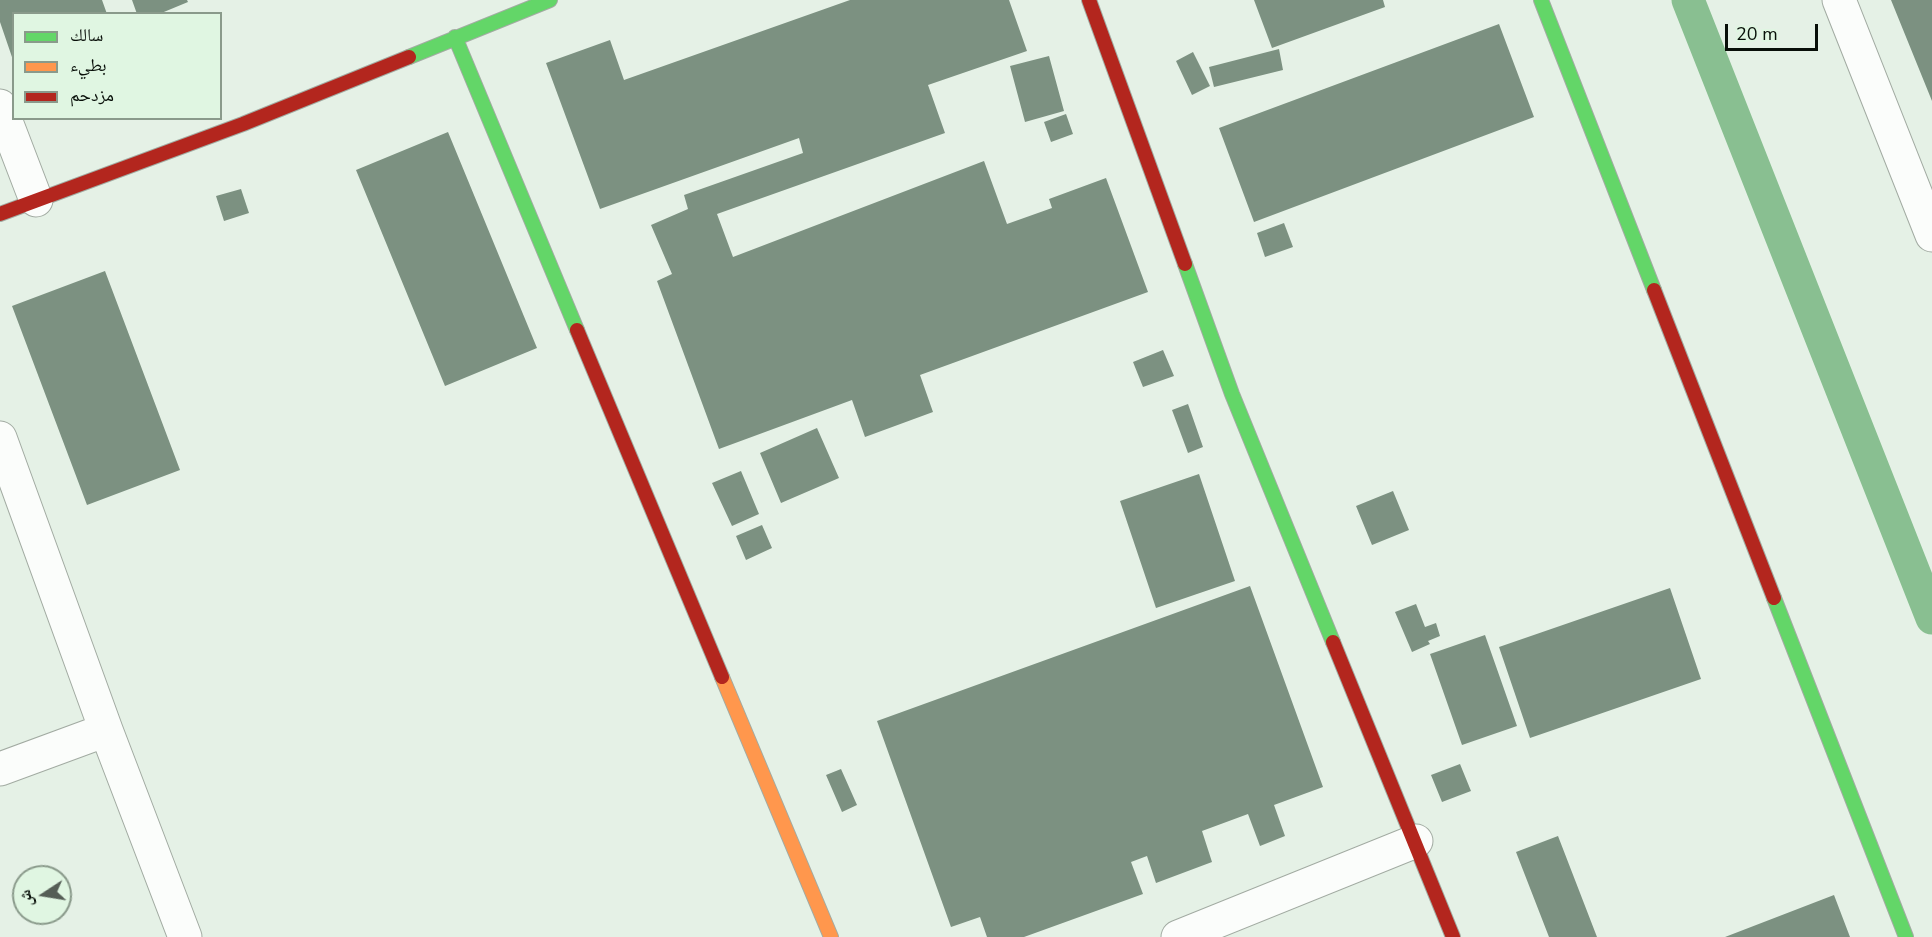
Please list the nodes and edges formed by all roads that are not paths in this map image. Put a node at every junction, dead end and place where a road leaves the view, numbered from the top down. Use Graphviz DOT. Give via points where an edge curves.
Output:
graph roads {
  1 [pos="550,0"];
  2 [pos="1089,0"];
  3 [pos="1541,0"];
  4 [pos="1839,0"];
  5 [pos="455,37"];
  6 [pos="0,106"];
  7 [pos="36,200"];
  8 [pos="0,214"];
  9 [pos="1932,235"];
  10 [pos="0,438"];
  11 [pos="105,730"];
  12 [pos="0,769"];
  13 [pos="1416,841"];
  14 [pos="185,937"];
  15 [pos="831,937"];
  16 [pos="1178,937"];
  17 [pos="1453,937"];
  18 [pos="1906,937"];
  1 -- 5 [label="street"];
  2 -- 13 [label="street" via="1232,394"];
  3 -- 18 [label="street"];
  4 -- 9 [label="street"];
  5 -- 7 [label="street" via="243,124"];
  5 -- 15 [label="street"];
  6 -- 7 [label="street"];
  7 -- 8 [label="street"];
  10 -- 11 [label="street"];
  11 -- 12 [label="street"];
  11 -- 14 [label="street"];
  13 -- 16 [label="street"];
  13 -- 17 [label="street"];
}
